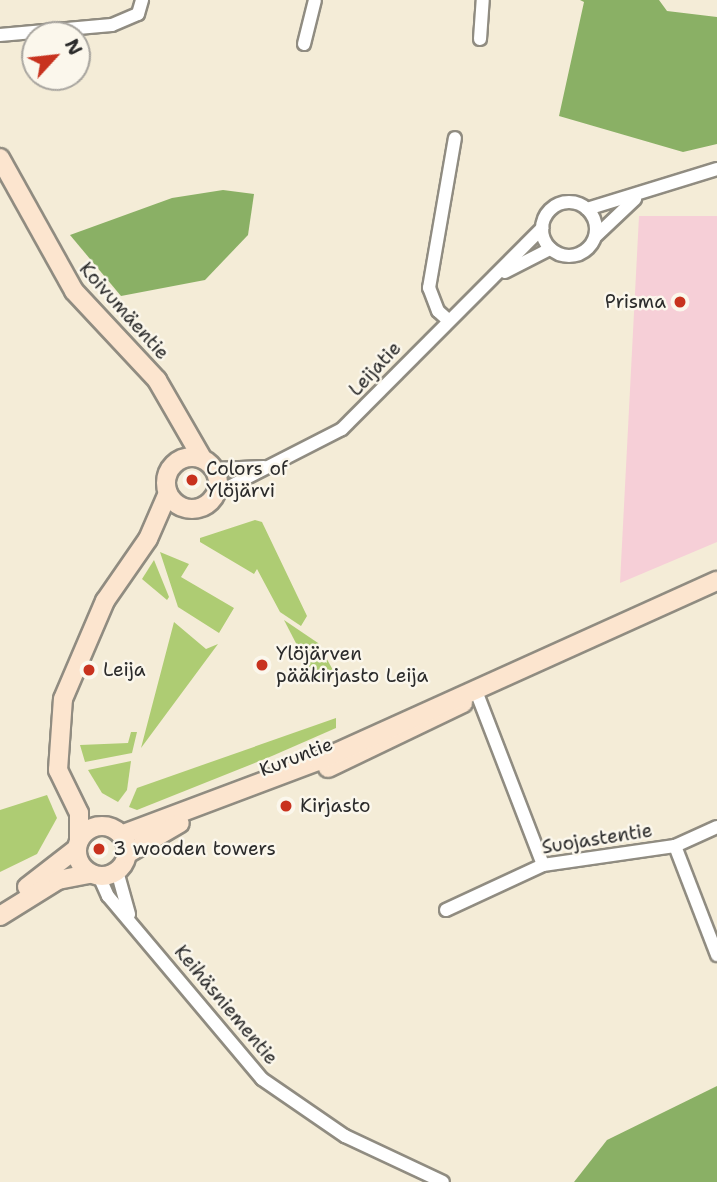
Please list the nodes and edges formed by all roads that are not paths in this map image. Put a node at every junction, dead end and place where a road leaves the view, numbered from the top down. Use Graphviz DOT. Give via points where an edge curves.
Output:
graph roads {
  1 [pos="142,0"];
  2 [pos="315,0"];
  3 [pos="483,0"];
  4 [pos="0,35"];
  5 [pos="480,39"];
  6 [pos="304,44"];
  7 [pos="455,138"];
  8 [pos="0,158"];
  9 [pos="717,169"];
  10 [pos="638,196"];
  11 [pos="587,209"];
  12 [pos="542,228"];
  13 [pos="596,236"];
  14 [pos="550,249"];
  15 [pos="496,277"];
  16 [pos="448,320"];
  17 [pos="178,417"];
  18 [pos="180,460"];
  19 [pos="209,464"];
  20 [pos="268,467"];
  21 [pos="168,493"];
  22 [pos="216,494"];
  23 [pos="184,508"];
  24 [pos="148,539"];
  25 [pos="717,581"];
  26 [pos="477,691"];
  27 [pos="58,739"];
  28 [pos="104,826"];
  29 [pos="717,827"];
  30 [pos="121,835"];
  31 [pos="78,844"];
  32 [pos="675,846"];
  33 [pos="127,854"];
  34 [pos="542,865"];
  35 [pos="117,871"];
  36 [pos="94,875"];
  37 [pos="0,907"];
  38 [pos="446,910"];
  39 [pos="0,916"];
  40 [pos="133,924"];
  41 [pos="717,955"];
  42 [pos="443,1182"];
  1 -- 4 [label="street" via="138,13 112,25"];
  2 -- 6 [label="street"];
  3 -- 5 [label="street"];
  7 -- 16 [label="street" via="429,288 438,311"];
  8 -- 17 [label="main road, Koivumäentie" via="74,291 133,350"];
  9 -- 10 [label="street, Leijatie"];
  10 -- 11 [label="street, Leijatie"];
  10 -- 13 [label="street, Leijatie"];
  11 -- 12 [label="street, Leijatie" via="562,202 545,216"];
  11 -- 13 [label="street" via="597,225"];
  12 -- 14 [label="street"];
  12 -- 15 [label="street, Leijatie"];
  13 -- 14 [label="street, Leijatie" via="591,246 571,257"];
  14 -- 15 [label="street, Leijatie"];
  15 -- 16 [label="street, Leijatie"];
  16 -- 20 [label="street, Leijatie" via="342,429"];
  17 -- 18 [label="main road"];
  17 -- 19 [label="main road, Koivumäentie"];
  18 -- 19 [label="main road"];
  18 -- 21 [label="main road" via="167,478"];
  19 -- 20 [label="street, Leijatie"];
  19 -- 22 [label="main road"];
  20 -- 22 [label="street, Leijatie"];
  21 -- 23 [label="main road"];
  21 -- 24 [label="main road"];
  22 -- 23 [label="main road" via="199,508"];
  23 -- 24 [label="main road"];
  24 -- 27 [label="main road" via="104,601 87,637 63,699"];
  25 -- 26 [label="main road, Kuruntie"];
  26 -- 30 [label="main road, Kuruntie" via="426,709 318,761"];
  26 -- 33 [label="main road, Kuruntie" via="435,720 373,749 200,813"];
  26 -- 34 [label="street"];
  27 -- 28 [label="main road" via="78,791"];
  27 -- 31 [label="main road" via="58,770 79,813"];
  28 -- 30 [label="main road"];
  28 -- 31 [label="main road" via="90,829"];
  29 -- 32 [label="street, Suojastentie"];
  30 -- 33 [label="main road"];
  31 -- 36 [label="main road" via="79,863"];
  31 -- 37 [label="main road"];
  32 -- 34 [label="street, Suojastentie"];
  32 -- 41 [label="street"];
  33 -- 35 [label="main road"];
  34 -- 38 [label="street, Suojastentie"];
  35 -- 36 [label="main road"];
  35 -- 40 [label="street, Keihäsniementie"];
  36 -- 39 [label="main road" via="58,880"];
  36 -- 40 [label="street, Keihäsniementie"];
  40 -- 42 [label="street, Keihäsniementie" via="262,1079 345,1136"];
}
